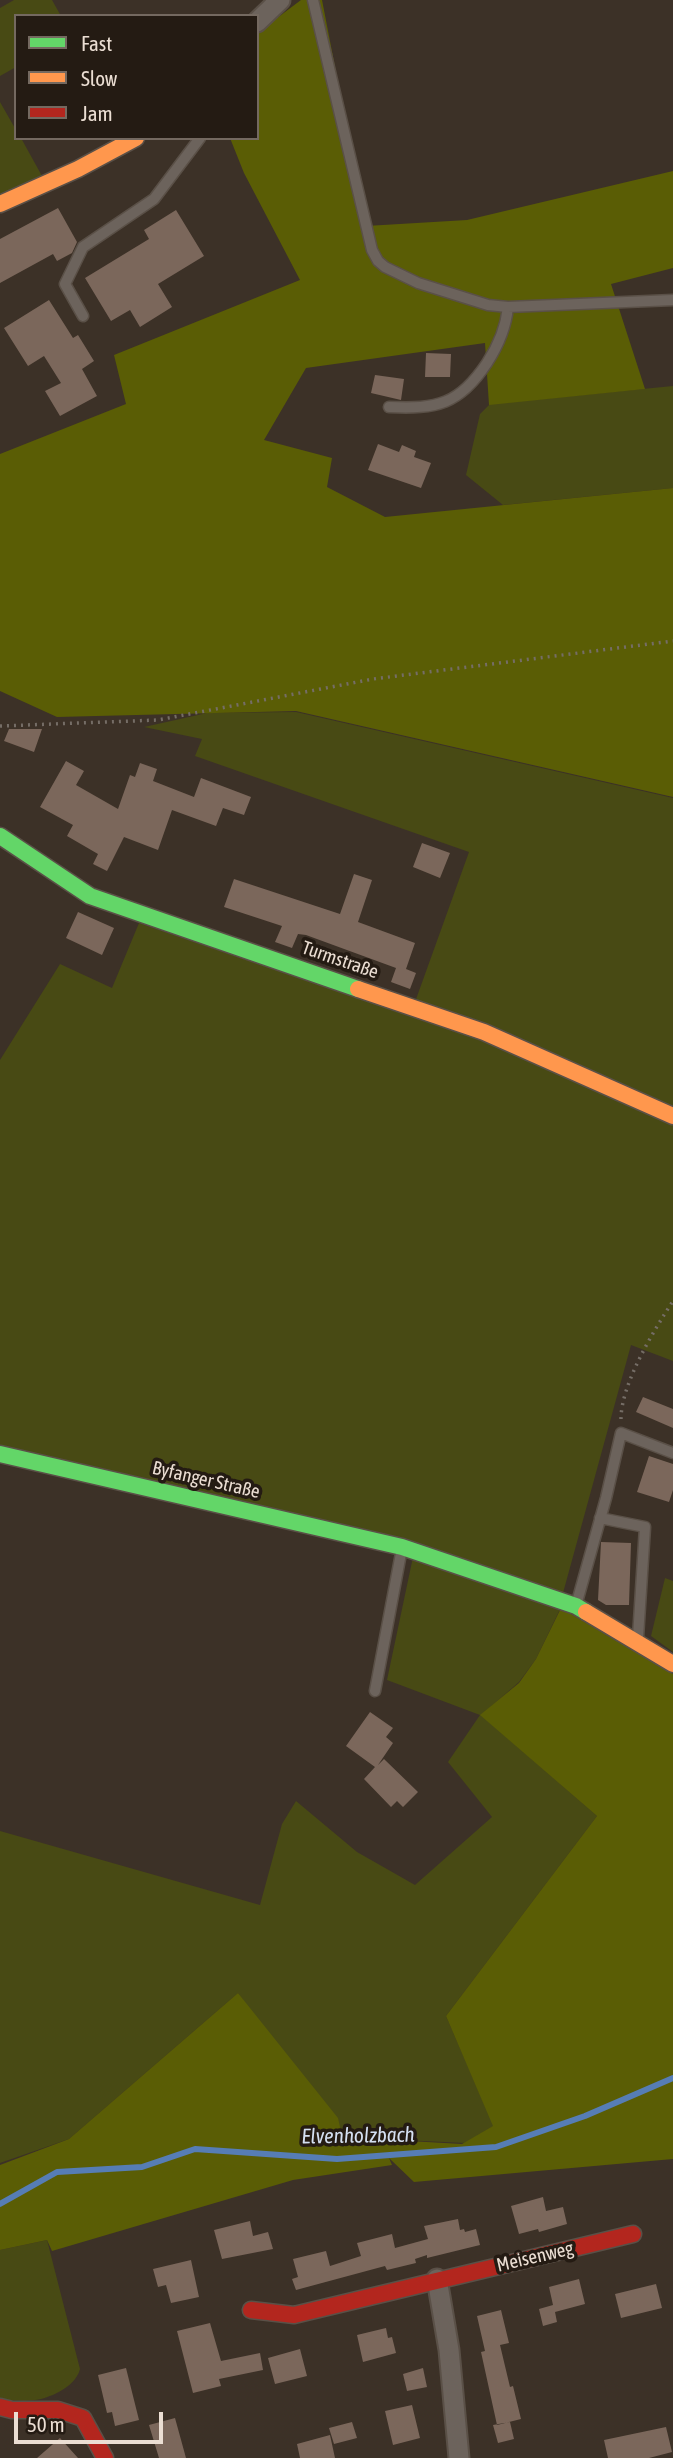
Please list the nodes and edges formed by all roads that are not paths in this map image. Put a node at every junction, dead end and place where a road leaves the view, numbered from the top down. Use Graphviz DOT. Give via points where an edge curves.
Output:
graph roads {
  1 [pos="280,0"];
  2 [pos="313,0"];
  3 [pos="259,20"];
  4 [pos="132,140"];
  5 [pos="198,140"];
  6 [pos="0,204"];
  7 [pos="673,300"];
  8 [pos="508,307"];
  9 [pos="83,316"];
  10 [pos="389,407"];
  11 [pos="0,836"];
  12 [pos="673,1116"];
  13 [pos="673,1453"];
  14 [pos="0,1454"];
  15 [pos="600,1518"];
  16 [pos="402,1547"];
  17 [pos="576,1606"];
  18 [pos="638,1642"];
  19 [pos="673,1664"];
  20 [pos="376,1691"];
  21 [pos="633,2234"];
  22 [pos="438,2279"];
  23 [pos="251,2310"];
  24 [pos="0,2407"];
  25 [pos="105,2458"];
  26 [pos="459,2458"];
  1 -- 3 [label="street"];
  2 -- 8 [label="lane" via="378,261 418,284"];
  4 -- 6 [label="street"];
  5 -- 9 [label="lane" via="154,199 83,247 65,284"];
  7 -- 8 [label="lane"];
  8 -- 10 [label="lane" via="498,345 469,388 431,406"];
  11 -- 12 [label="street, Turmstraße" via="90,896 484,1032"];
  13 -- 15 [label="lane" via="621,1433"];
  14 -- 16 [label="street, Byfanger Straße"];
  15 -- 17 [label="lane"];
  15 -- 18 [label="lane" via="645,1527"];
  16 -- 17 [label="street, Byfanger Straße"];
  16 -- 20 [label="lane"];
  17 -- 18 [label="street, Byfanger Straße"];
  18 -- 19 [label="street, Byfanger Straße"];
  21 -- 22 [label="street, Meisenweg"];
  22 -- 23 [label="street, Meisenweg" via="295,2315"];
  22 -- 26 [label="street"];
  24 -- 25 [label="street" via="58,2410 83,2418"];
}
